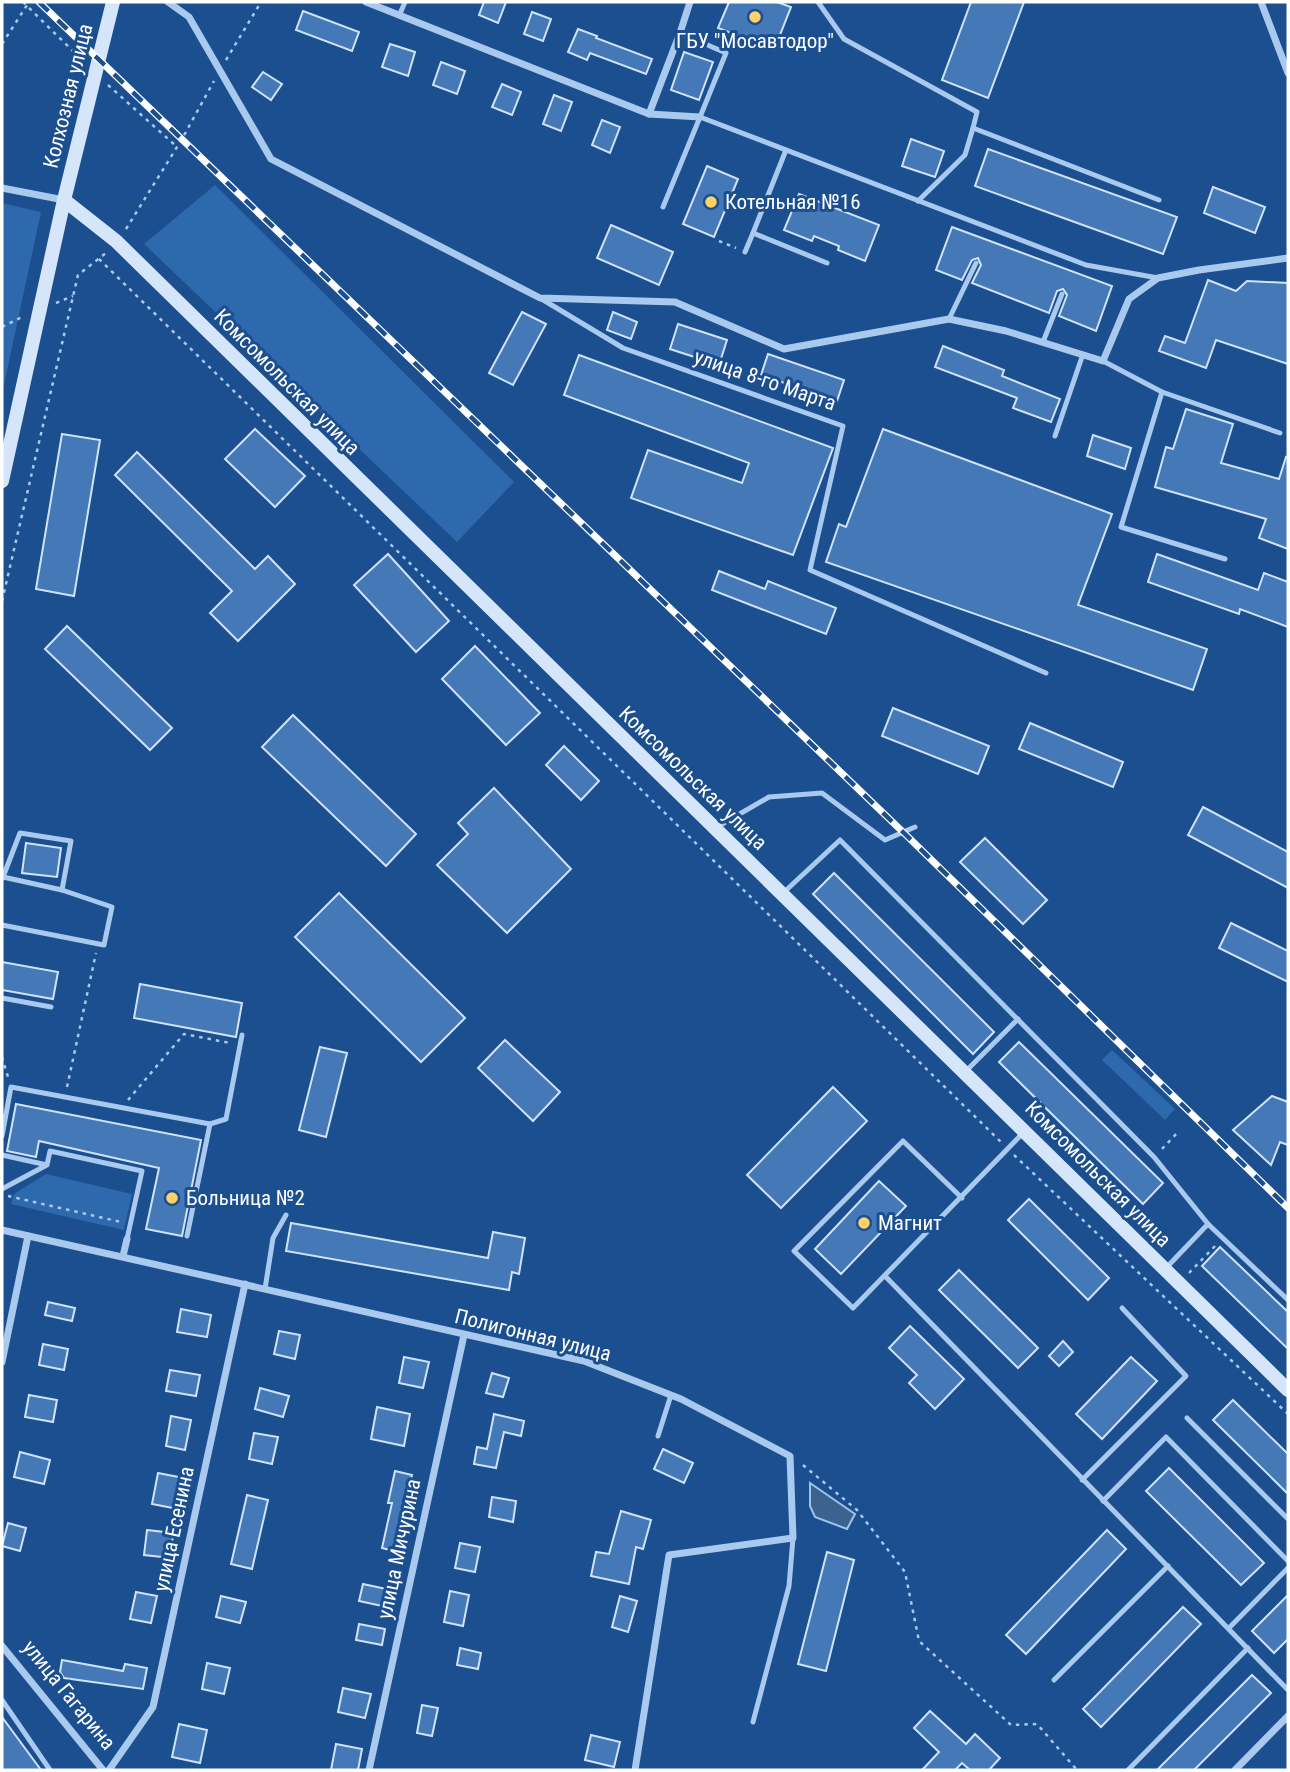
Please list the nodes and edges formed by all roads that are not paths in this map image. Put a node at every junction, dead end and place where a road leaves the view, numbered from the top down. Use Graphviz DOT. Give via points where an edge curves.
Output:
graph roads {
  1 [pos="113,2"];
  2 [pos="168,2"];
  3 [pos="366,2"];
  4 [pos="405,2"];
  5 [pos="690,2"];
  6 [pos="818,2"];
  7 [pos="1261,2"];
  8 [pos="399,16"];
  9 [pos="680,33"];
  10 [pos="1288,73"];
  11 [pos="649,114"];
  12 [pos="700,117"];
  13 [pos="973,128"];
  14 [pos="786,150"];
  15 [pos="2,188"];
  16 [pos="64,200"];
  17 [pos="1159,200"];
  18 [pos="918,201"];
  19 [pos="663,207"];
  20 [pos="753,233"];
  21 [pos="745,252"];
  22 [pos="1288,258"];
  23 [pos="827,262"];
  24 [pos="976,262"];
  25 [pos="1158,278"];
  26 [pos="1062,294"];
  27 [pos="540,298"];
  28 [pos="949,319"];
  29 [pos="1043,342"];
  30 [pos="1083,354"];
  31 [pos="1103,361"];
  32 [pos="1162,392"];
  33 [pos="1280,433"];
  34 [pos="1055,436"];
  35 [pos="2,481"];
  36 [pos="1224,559"];
  37 [pos="1046,673"];
  38 [pos="915,827"];
  39 [pos="715,829"];
  40 [pos="2,878"];
  41 [pos="62,890"];
  42 [pos="782,894"];
  43 [pos="2,925"];
  44 [pos="2,998"];
  45 [pos="51,1007"];
  46 [pos="1018,1019"];
  47 [pos="242,1035"];
  48 [pos="965,1072"];
  49 [pos="2,1085"];
  50 [pos="11,1087"];
  51 [pos="210,1124"];
  52 [pos="1025,1131"];
  53 [pos="2,1136"];
  54 [pos="2,1155"];
  55 [pos="47,1165"];
  56 [pos="2,1189"];
  57 [pos="962,1198"];
  58 [pos="286,1215"];
  59 [pos="1208,1224"];
  60 [pos="2,1230"];
  61 [pos="28,1236"];
  62 [pos="187,1236"];
  63 [pos="127,1239"];
  64 [pos="123,1256"];
  65 [pos="1164,1270"];
  66 [pos="885,1276"];
  67 [pos="245,1284"];
  68 [pos="265,1289"];
  69 [pos="1288,1300"];
  70 [pos="1122,1308"];
  71 [pos="464,1335"];
  72 [pos="2,1362"];
  73 [pos="1288,1390"];
  74 [pos="671,1395"];
  75 [pos="1187,1418"];
  76 [pos="657,1436"];
  77 [pos="1082,1480"];
  78 [pos="1103,1501"];
  79 [pos="1288,1519"];
  80 [pos="793,1538"];
  81 [pos="1288,1561"];
  82 [pos="1168,1566"];
  83 [pos="1288,1568"];
  84 [pos="1229,1628"];
  85 [pos="2,1646"];
  86 [pos="1248,1648"];
  87 [pos="1054,1680"];
  88 [pos="1288,1690"];
  89 [pos="2,1700"];
  90 [pos="1288,1716"];
  91 [pos="753,1722"];
  92 [pos="50,1770"];
  93 [pos="103,1770"];
  94 [pos="109,1770"];
  95 [pos="369,1770"];
  96 [pos="635,1770"];
  97 [pos="1128,1770"];
  98 [pos="1235,1770"];
  1 -- 16 [label="street, Колхозная улица"];
  2 -- 27 [label="street, улица 8-го Марта" via="189,17 271,159"];
  3 -- 8 [label="street"];
  4 -- 8 [label="lane"];
  5 -- 9 [label="street"];
  6 -- 13 [label="lane" via="844,39 977,112"];
  7 -- 10 [label="street"];
  8 -- 11 [label="street"];
  9 -- 11 [label="street"];
  9 -- 12 [label="lane" via="726,53"];
  11 -- 12 [label="street"];
  12 -- 14 [label="lane"];
  12 -- 19 [label="lane"];
  13 -- 17 [label="lane"];
  13 -- 18 [label="lane" via="965,155"];
  14 -- 18 [label="lane"];
  14 -- 20 [label="lane"];
  15 -- 16 [label="street"];
  16 -- 35 [label="street"];
  16 -- 39 [label="street, Комсомольская улица" via="116,242"];
  18 -- 25 [label="lane" via="1086,265"];
  20 -- 21 [label="lane"];
  20 -- 23 [label="lane"];
  22 -- 25 [label="street"];
  24 -- 28 [label="lane"];
  25 -- 31 [label="street" via="1129,299"];
  26 -- 29 [label="lane"];
  27 -- 28 [label="street, улица 8-го Марта" via="675,302 784,349"];
  27 -- 37 [label="lane, улица 8-го Марта" via="623,348 843,426 810,570"];
  28 -- 29 [label="street, улица 8-го Марта"];
  29 -- 30 [label="street, улица 8-го Марта"];
  30 -- 31 [label="street, улица 8-го Марта"];
  30 -- 34 [label="lane"];
  31 -- 32 [label="lane"];
  32 -- 33 [label="lane"];
  32 -- 36 [label="lane" via="1121,527"];
  38 -- 39 [label="lane" via="885,840 822,793 769,797"];
  39 -- 42 [label="street, Комсомольская улица"];
  40 -- 41 [label="lane"];
  40 -- 41 [label="lane" via="20,833 71,841"];
  41 -- 43 [label="lane" via="111,907 104,945"];
  42 -- 46 [label="lane" via="840,840"];
  42 -- 48 [label="street, Комсомольская улица"];
  44 -- 45 [label="lane"];
  46 -- 48 [label="lane"];
  46 -- 59 [label="lane" via="1154,1157"];
  47 -- 51 [label="lane" via="226,1119"];
  48 -- 52 [label="street, Комсомольская улица"];
  49 -- 50 [label="lane"];
  50 -- 51 [label="lane"];
  50 -- 53 [label="lane"];
  51 -- 62 [label="lane"];
  52 -- 57 [label="lane"];
  52 -- 65 [label="street, Комсомольская улица"];
  54 -- 55 [label="lane"];
  55 -- 56 [label="lane"];
  55 -- 63 [label="lane" via="50,1151 142,1171"];
  57 -- 66 [label="lane"];
  57 -- 66 [label="lane" via="903,1140 794,1251 853,1308"];
  58 -- 68 [label="lane" via="273,1238"];
  59 -- 65 [label="lane"];
  59 -- 69 [label="lane"];
  60 -- 61 [label="street, Полигонная улица"];
  61 -- 64 [label="street, Полигонная улица"];
  61 -- 72 [label="street"];
  63 -- 64 [label="street"];
  64 -- 67 [label="street, Полигонная улица"];
  65 -- 73 [label="street, Комсомольская улица"];
  66 -- 77 [label="lane"];
  67 -- 68 [label="street, Полигонная улица"];
  67 -- 94 [label="street, улица Есенина" via="153,1707"];
  68 -- 71 [label="street, Полигонная улица"];
  70 -- 77 [label="lane" via="1186,1376"];
  71 -- 74 [label="street, Полигонная улица" via="584,1361"];
  71 -- 95 [label="street, улица Мичурина"];
  74 -- 76 [label="lane"];
  74 -- 80 [label="street, Полигонная улица" via="790,1456"];
  75 -- 79 [label="lane"];
  77 -- 78 [label="lane"];
  78 -- 81 [label="lane" via="1166,1437"];
  78 -- 82 [label="lane"];
  80 -- 91 [label="lane" via="789,1586"];
  80 -- 96 [label="street" via="669,1555"];
  82 -- 84 [label="lane"];
  82 -- 87 [label="lane"];
  83 -- 84 [label="lane"];
  84 -- 86 [label="lane"];
  85 -- 93 [label="street, улица Гагарина"];
  86 -- 88 [label="lane"];
  86 -- 97 [label="lane"];
  89 -- 92 [label="lane"];
  90 -- 98 [label="street"];
}
